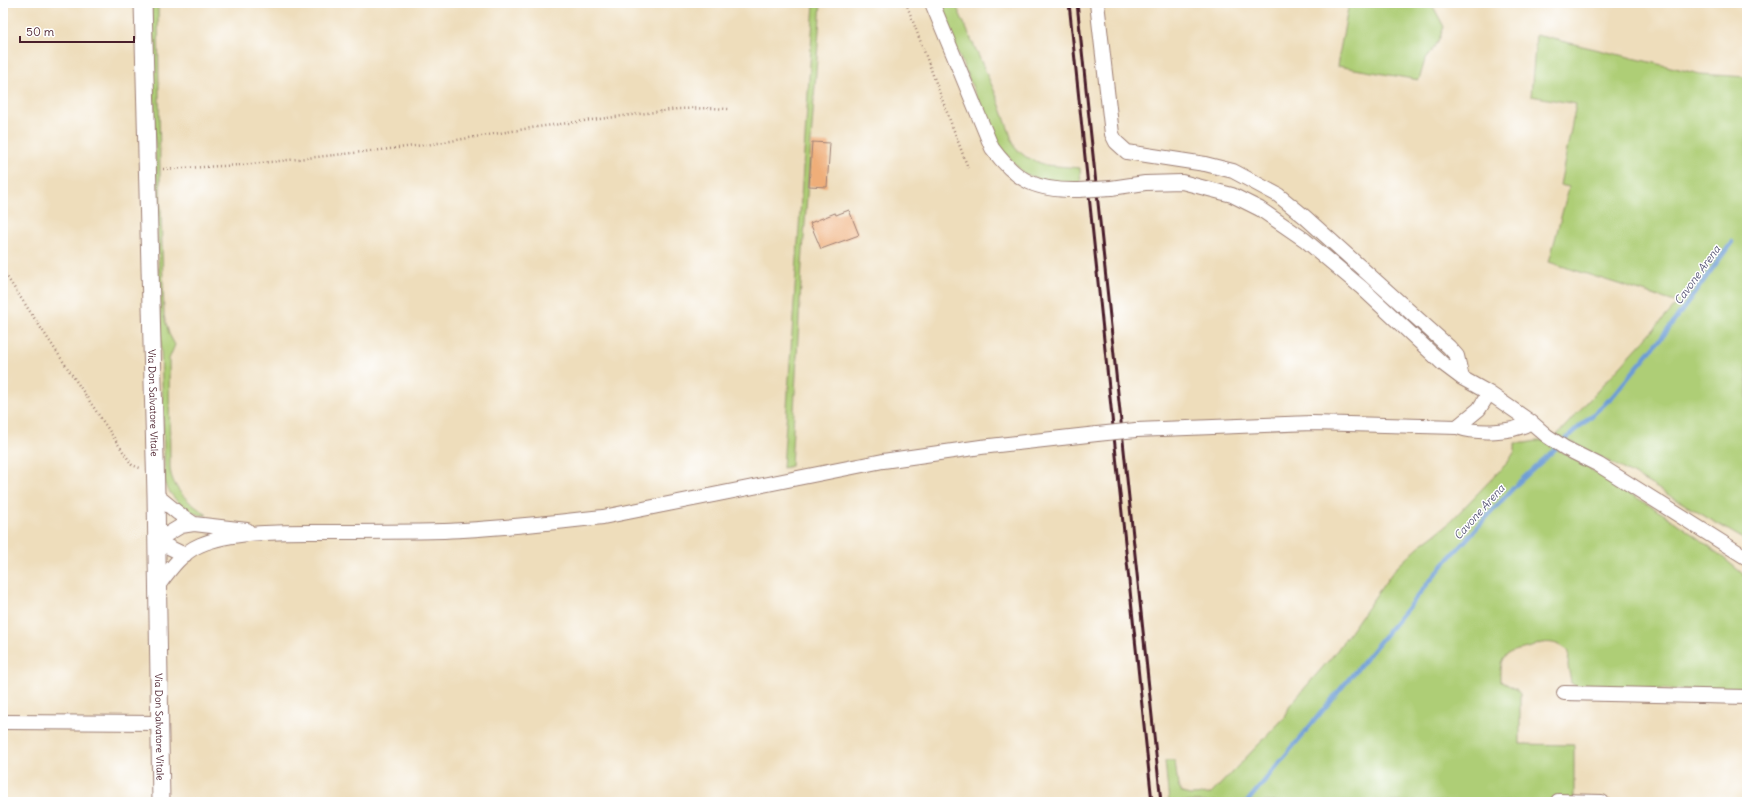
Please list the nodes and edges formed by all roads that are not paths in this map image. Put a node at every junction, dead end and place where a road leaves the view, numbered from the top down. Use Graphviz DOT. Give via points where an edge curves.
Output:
graph roads {
  1 [pos="143,3"];
  2 [pos="932,3"];
  3 [pos="1097,3"];
  4 [pos="1462,378"];
  5 [pos="1489,393"];
  6 [pos="1531,422"];
  7 [pos="1458,427"];
  8 [pos="156,495"];
  9 [pos="194,524"];
  10 [pos="271,532"];
  11 [pos="156,541"];
  12 [pos="184,555"];
  13 [pos="1747,558"];
  14 [pos="157,587"];
  15 [pos="1564,693"];
  16 [pos="1747,697"];
  17 [pos="3,722"];
  18 [pos="160,723"];
  19 [pos="1558,801"];
  20 [pos="161,802"];
  21 [pos="1602,802"];
  1 -- 8 [label="street, Via Don Salvatore Vitale"];
  2 -- 4 [label="street, bridge" via="992,148 1005,166 1017,175 1046,188 1079,190 1182,182 1232,195 1260,209 1305,240"];
  3 -- 4 [label="street" via="1112,134 1116,142 1126,152 1205,164 1233,172 1278,195 1449,346 1457,356"];
  4 -- 5 [label="street"];
  5 -- 6 [label="street"];
  5 -- 7 [label="street" via="1479,409"];
  6 -- 7 [label="street" via="1510,430 1476,431"];
  6 -- 13 [label="street" via="1566,448 1599,465"];
  7 -- 10 [label="street, bridge" via="1312,423 1136,430 883,461 603,517 444,531"];
  8 -- 9 [label="street"];
  8 -- 11 [label="street, Via Don Salvatore Vitale"];
  9 -- 10 [label="street"];
  9 -- 11 [label="street" via="181,526"];
  10 -- 12 [label="street" via="224,538 201,544"];
  11 -- 12 [label="street"];
  11 -- 14 [label="street, Via Don Salvatore Vitale"];
  12 -- 14 [label="street"];
  14 -- 18 [label="street, Via Don Salvatore Vitale"];
  15 -- 16 [label="street"];
  17 -- 18 [label="street"];
  18 -- 20 [label="street, Via Don Salvatore Vitale"];
  19 -- 21 [label="street"];
}
